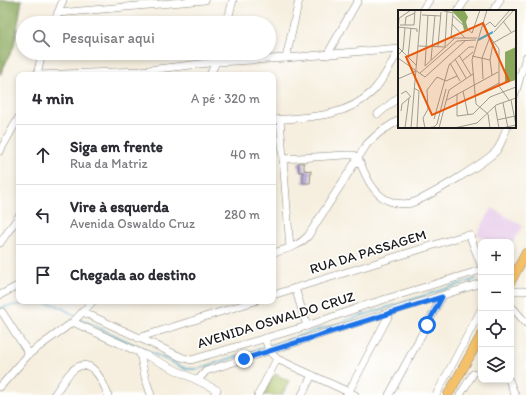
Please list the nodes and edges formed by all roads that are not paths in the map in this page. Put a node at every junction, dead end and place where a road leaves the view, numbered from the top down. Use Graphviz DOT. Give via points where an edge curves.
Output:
graph roads {
  1 [pos="205,0"];
  2 [pos="233,0"];
  3 [pos="299,0"];
  4 [pos="358,0"];
  5 [pos="429,0"];
  6 [pos="465,0"];
  7 [pos="500,0"];
  8 [pos="63,1"];
  9 [pos="423,10"];
  10 [pos="459,10"];
  11 [pos="494,10"];
  12 [pos="69,12"];
  13 [pos="58,13"];
  14 [pos="57,16"];
  15 [pos="229,16"];
  16 [pos="398,49"];
  17 [pos="398,51"];
  18 [pos="327,55"];
  19 [pos="526,57"];
  20 [pos="286,58"];
  21 [pos="276,59"];
  22 [pos="40,60"];
  23 [pos="252,60"];
  24 [pos="217,62"];
  25 [pos="38,72"];
  26 [pos="146,72"];
  27 [pos="212,72"];
  28 [pos="516,91"];
  29 [pos="398,98"];
  30 [pos="378,114"];
  31 [pos="276,120"];
  32 [pos="398,121"];
  33 [pos="16,122"];
  34 [pos="507,128"];
  35 [pos="0,151"];
  36 [pos="358,158"];
  37 [pos="283,159"];
  38 [pos="16,220"];
  39 [pos="0,242"];
  40 [pos="290,248"];
  41 [pos="276,252"];
  42 [pos="526,254"];
  43 [pos="478,257"];
  44 [pos="478,271"];
  45 [pos="514,276"];
  46 [pos="478,284"];
  47 [pos="16,286"];
  48 [pos="295,288"];
  49 [pos="514,291"];
  50 [pos="526,291"];
  51 [pos="276,294"];
  52 [pos="0,295"];
  53 [pos="442,297"];
  54 [pos="90,304"];
  55 [pos="245,304"];
  56 [pos="514,309"];
  57 [pos="480,311"];
  58 [pos="2,312"];
  59 [pos="390,313"];
  60 [pos="78,317"];
  61 [pos="525,319"];
  62 [pos="307,326"];
  63 [pos="156,332"];
  64 [pos="138,338"];
  65 [pos="478,341"];
  66 [pos="153,344"];
  67 [pos="267,345"];
  68 [pos="140,353"];
  69 [pos="29,354"];
  70 [pos="277,359"];
  71 [pos="473,374"];
  72 [pos="11,375"];
  73 [pos="312,375"];
  74 [pos="0,377"];
  75 [pos="199,379"];
  76 [pos="510,383"];
  77 [pos="0,387"];
  78 [pos="216,392"];
  79 [pos="513,393"];
  80 [pos="350,394"];
  81 [pos="54,395"];
  82 [pos="108,395"];
  83 [pos="151,395"];
  84 [pos="258,395"];
  85 [pos="302,395"];
  86 [pos="389,395"];
  87 [pos="436,395"];
  88 [pos="448,395"];
  89 [pos="460,395"];
  1 -- 12 [label="street"];
  2 -- 15 [label="street"];
  3 -- 20 [label="street"];
  4 -- 18 [label="street"];
  5 -- 9 [label="street"];
  6 -- 10 [label="street"];
  7 -- 11 [label="street"];
  8 -- 12 [label="street"];
  8 -- 13 [label="street"];
  12 -- 13 [label="street"];
  13 -- 14 [label="street"];
  16 -- 18 [label="street"];
  17 -- 31 [label="street" via="372,91 356,104 334,114"];
  18 -- 20 [label="street"];
  19 -- 28 [label="street"];
  20 -- 21 [label="street"];
  22 -- 25 [label="street"];
  23 -- 24 [label="street"];
  24 -- 26 [label="street"];
  24 -- 27 [label="street"];
  29 -- 30 [label="street"];
  31 -- 37 [label="street"];
  32 -- 36 [label="street" via="371,140"];
  33 -- 35 [label="street"];
  34 -- 36 [label="street" via="498,149 490,157 410,203 400,204 379,195 366,178"];
  36 -- 37 [label="street" via="354,155 345,155"];
  36 -- 40 [label="street" via="308,236 303,242"];
  37 -- 40 [label="street"];
  38 -- 39 [label="street"];
  40 -- 41 [label="street"];
  42 -- 45 [label="main road"];
  43 -- 48 [label="street, RUA DA PASSAGEM" via="470,236 466,235"];
  44 -- 62 [label="street, AVENIDA OSWALDO CRUZ"];
  46 -- 53 [label="street, AVENIDA OSWALDO CRUZ"];
  47 -- 52 [label="street"];
  48 -- 51 [label="street, RUA DA PASSAGEM"];
  48 -- 62 [label="street"];
  49 -- 50 [label="street"];
  53 -- 59 [label="street, AVENIDA OSWALDO CRUZ"];
  53 -- 86 [label="street"];
  54 -- 60 [label="street"];
  55 -- 63 [label="street"];
  56 -- 61 [label="street"];
  57 -- 87 [label="street"];
  58 -- 69 [label="street"];
  59 -- 67 [label="street, AVENIDA OSWALDO CRUZ"];
  59 -- 80 [label="street"];
  60 -- 64 [label="street, AVENIDA OSWALDO CRUZ"];
  60 -- 68 [label="street"];
  60 -- 69 [label="street"];
  62 -- 67 [label="street, AVENIDA OSWALDO CRUZ"];
  63 -- 64 [label="street"];
  63 -- 66 [label="street"];
  64 -- 66 [label="street, AVENIDA OSWALDO CRUZ"];
  65 -- 88 [label="main road"];
  66 -- 67 [label="street, AVENIDA OSWALDO CRUZ" via="191,360"];
  67 -- 70 [label="street"];
  67 -- 75 [label="street, AVENIDA OSWALDO CRUZ" via="206,371"];
  68 -- 75 [label="street"];
  68 -- 83 [label="street"];
  69 -- 72 [label="street"];
  70 -- 73 [label="street"];
  70 -- 84 [label="street"];
  71 -- 89 [label="street"];
  72 -- 74 [label="street"];
  72 -- 77 [label="street"];
  73 -- 80 [label="street"];
  73 -- 85 [label="street"];
  75 -- 78 [label="street"];
  76 -- 79 [label="street"];
  81 -- 82 [label="street" via="71,372 83,365 93,368"];
}
